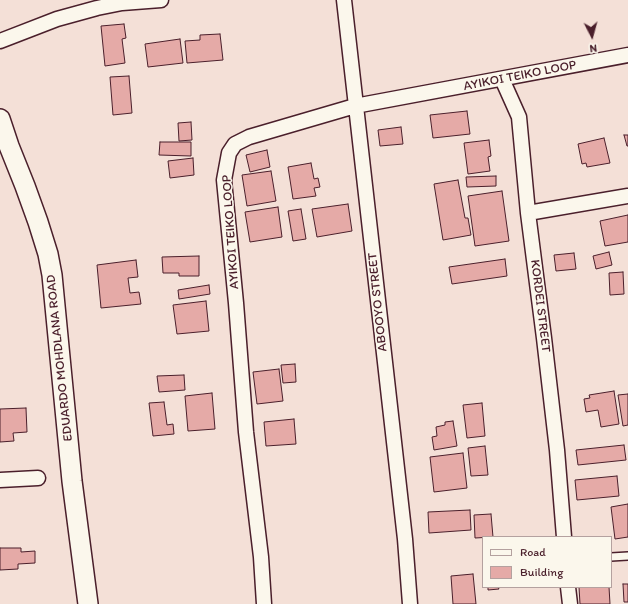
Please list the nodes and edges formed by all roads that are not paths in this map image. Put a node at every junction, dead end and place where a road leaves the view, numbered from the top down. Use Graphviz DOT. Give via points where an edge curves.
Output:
graph roads {
  1 [pos="161,0"];
  2 [pos="344,0"];
  3 [pos="0,41"];
  4 [pos="628,55"];
  5 [pos="502,80"];
  6 [pos="355,106"];
  7 [pos="0,119"];
  8 [pos="628,196"];
  9 [pos="528,213"];
  10 [pos="38,478"];
  11 [pos="0,480"];
  12 [pos="564,536"];
  13 [pos="628,556"];
  14 [pos="612,557"];
  15 [pos="568,588"];
  16 [pos="88,604"];
  17 [pos="264,604"];
  18 [pos="410,604"];
  19 [pos="570,604"];
  1 -- 3 [label="street" via="97,8 57,19"];
  2 -- 6 [label="street, ABOOYO STREET"];
  4 -- 5 [label="street, AYIKOI TEIKO LOOP"];
  5 -- 6 [label="street, AYIKOI TEIKO LOOP"];
  5 -- 9 [label="street, KORDEI STREET" via="519,117"];
  6 -- 17 [label="street, AYIKOI TEIKO LOOP" via="249,137 235,144 226,162 224,180"];
  6 -- 18 [label="street, ABOOYO STREET" via="405,539"];
  7 -- 16 [label="main road, EDUARDO MOHDLANA ROAD" via="38,222 52,275 72,481"];
  8 -- 9 [label="street"];
  9 -- 12 [label="street, KORDEI STREET" via="554,427"];
  10 -- 11 [label="street"];
  13 -- 14 [label="lane"];
  15 -- 19 [label="street"];
}
